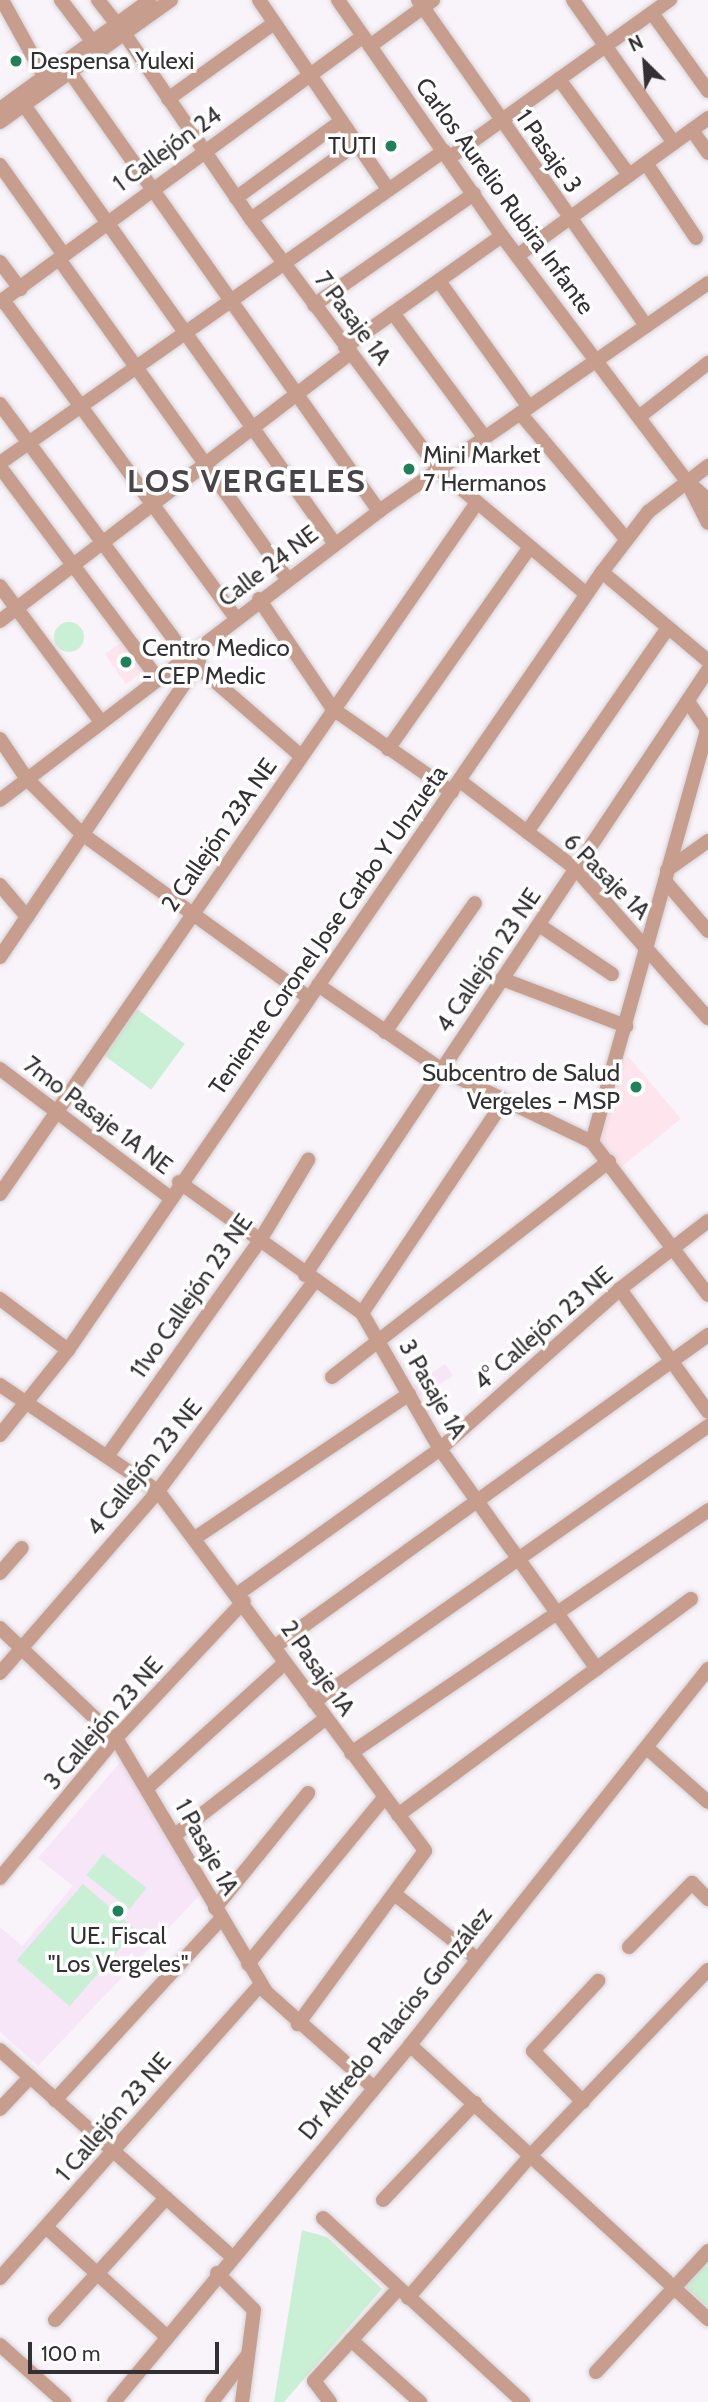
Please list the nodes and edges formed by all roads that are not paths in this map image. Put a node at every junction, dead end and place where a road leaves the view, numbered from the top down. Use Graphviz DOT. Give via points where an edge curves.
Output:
graph roads {
  1 [pos="61,0"];
  2 [pos="98,0"];
  3 [pos="150,0"];
  4 [pos="171,0"];
  5 [pos="259,0"];
  6 [pos="338,0"];
  7 [pos="573,0"];
  8 [pos="670,0"];
  9 [pos="2,1"];
  10 [pos="424,3"];
  11 [pos="652,13"];
  12 [pos="274,23"];
  13 [pos="120,29"];
  14 [pos="92,41"];
  15 [pos="367,41"];
  16 [pos="605,47"];
  17 [pos="70,72"];
  18 [pos="308,75"];
  19 [pos="559,79"];
  20 [pos="47,82"];
  21 [pos="708,91"];
  22 [pos="168,99"];
  23 [pos="24,104"];
  24 [pos="0,109"];
  25 [pos="708,118"];
  26 [pos="501,121"];
  27 [pos="0,122"];
  28 [pos="340,122"];
  29 [pos="692,130"];
  30 [pos="674,142"];
  31 [pos="356,144"];
  32 [pos="203,152"];
  33 [pos="708,153"];
  34 [pos="447,154"];
  35 [pos="646,163"];
  36 [pos="0,165"];
  37 [pos="629,175"];
  38 [pos="152,188"];
  39 [pos="387,189"];
  40 [pos="474,194"];
  41 [pos="236,198"];
  42 [pos="251,219"];
  43 [pos="568,219"];
  44 [pos="107,221"];
  45 [pos="502,236"];
  46 [pos="696,238"];
  47 [pos="517,256"];
  48 [pos="62,257"];
  49 [pos="281,260"];
  50 [pos="0,262"];
  51 [pos="439,281"];
  52 [pos="708,283"];
  53 [pos="20,289"];
  54 [pos="228,299"];
  55 [pos="2,301"];
  56 [pos="314,305"];
  57 [pos="393,313"];
  58 [pos="646,326"];
  59 [pos="182,332"];
  60 [pos="347,350"];
  61 [pos="596,361"];
  62 [pos="708,363"];
  63 [pos="134,367"];
  64 [pos="296,394"];
  65 [pos="0,404"];
  66 [pos="79,406"];
  67 [pos="525,410"];
  68 [pos="639,416"];
  69 [pos="251,430"];
  70 [pos="485,438"];
  71 [pos="27,443"];
  72 [pos="0,465"];
  73 [pos="204,465"];
  74 [pos="708,466"];
  75 [pos="439,470"];
  76 [pos="687,481"];
  77 [pos="708,500"];
  78 [pos="476,504"];
  79 [pos="151,506"];
  80 [pos="379,511"];
  81 [pos="708,523"];
  82 [pos="626,539"];
  83 [pos="103,543"];
  84 [pos="335,544"];
  85 [pos="528,550"];
  86 [pos="74,565"];
  87 [pos="602,572"];
  88 [pos="287,579"];
  89 [pos="0,586"];
  90 [pos="586,594"];
  91 [pos="259,599"];
  92 [pos="16,609"];
  93 [pos="235,617"];
  94 [pos="0,621"];
  95 [pos="667,629"];
  96 [pos="207,644"];
  97 [pos="187,657"];
  98 [pos="708,661"];
  99 [pos="197,668"];
  100 [pos="708,670"];
  101 [pos="157,678"];
  102 [pos="689,703"];
  103 [pos="333,709"];
  104 [pos="101,722"];
  105 [pos="708,731"];
  106 [pos="0,739"];
  107 [pos="388,749"];
  108 [pos="301,756"];
  109 [pos="27,779"];
  110 [pos="456,787"];
  111 [pos="0,800"];
  112 [pos="527,832"];
  113 [pos="82,834"];
  114 [pos="708,841"];
  115 [pos="576,869"];
  116 [pos="666,876"];
  117 [pos="0,885"];
  118 [pos="475,903"];
  119 [pos="194,911"];
  120 [pos="703,914"];
  121 [pos="27,917"];
  122 [pos="539,925"];
  123 [pos="708,931"];
  124 [pos="643,944"];
  125 [pos="0,957"];
  126 [pos="612,974"];
  127 [pos="502,979"];
  128 [pos="314,992"];
  129 [pos="708,1018"];
  130 [pos="626,1026"];
  131 [pos="386,1032"];
  132 [pos="0,1070"];
  133 [pos="442,1070"];
  134 [pos="503,1102"];
  135 [pos="57,1114"];
  136 [pos="592,1142"];
  137 [pos="308,1160"];
  138 [pos="609,1161"];
  139 [pos="179,1182"];
  140 [pos="0,1194"];
  141 [pos="168,1196"];
  142 [pos="708,1220"];
  143 [pos="259,1242"];
  144 [pos="673,1247"];
  145 [pos="310,1278"];
  146 [pos="620,1289"];
  147 [pos="708,1294"];
  148 [pos="0,1299"];
  149 [pos="362,1313"];
  150 [pos="708,1335"];
  151 [pos="376,1337"];
  152 [pos="68,1350"];
  153 [pos="672,1362"];
  154 [pos="331,1377"];
  155 [pos="0,1385"];
  156 [pos="409,1394"];
  157 [pos="27,1404"];
  158 [pos="708,1412"];
  159 [pos="708,1426"];
  160 [pos="0,1435"];
  161 [pos="440,1449"];
  162 [pos="108,1455"];
  163 [pos="158,1491"];
  164 [pos="480,1504"];
  165 [pos="708,1510"];
  166 [pos="195,1538"];
  167 [pos="22,1548"];
  168 [pos="518,1560"];
  169 [pos="0,1573"];
  170 [pos="241,1597"];
  171 [pos="691,1599"];
  172 [pos="557,1614"];
  173 [pos="0,1628"];
  174 [pos="274,1647"];
  175 [pos="21,1648"];
  176 [pos="285,1663"];
  177 [pos="597,1669"];
  178 [pos="708,1669"];
  179 [pos="0,1673"];
  180 [pos="314,1702"];
  181 [pos="325,1719"];
  182 [pos="116,1738"];
  183 [pos="647,1748"];
  184 [pos="351,1753"];
  185 [pos="147,1788"];
  186 [pos="308,1794"];
  187 [pos="384,1798"];
  188 [pos="707,1799"];
  189 [pos="398,1815"];
  190 [pos="175,1835"];
  191 [pos="0,1878"];
  192 [pos="397,1896"];
  193 [pos="708,1899"];
  194 [pos="218,1914"];
  195 [pos="629,1947"];
  196 [pos="477,1959"];
  197 [pos="248,1964"];
  198 [pos="708,1970"];
  199 [pos="598,1981"];
  200 [pos="260,1985"];
  201 [pos="298,2024"];
  202 [pos="410,2045"];
  203 [pos="0,2050"];
  204 [pos="30,2077"];
  205 [pos="374,2088"];
  206 [pos="55,2100"];
  207 [pos="583,2102"];
  208 [pos="475,2103"];
  209 [pos="0,2109"];
  210 [pos="111,2153"];
  211 [pos="531,2155"];
  212 [pos="166,2198"];
  213 [pos="383,2200"];
  214 [pos="323,2218"];
  215 [pos="47,2228"];
  216 [pos="708,2251"];
  217 [pos="232,2257"];
  218 [pos="95,2272"];
  219 [pos="217,2273"];
  220 [pos="0,2278"];
  221 [pos="674,2287"];
  222 [pos="403,2293"];
  223 [pos="708,2319"];
  224 [pos="55,2320"];
  225 [pos="165,2335"];
  226 [pos="351,2340"];
  227 [pos="0,2345"];
  228 [pos="248,2355"];
  229 [pos="596,2372"];
  230 [pos="64,2402"];
  231 [pos="114,2402"];
  232 [pos="212,2402"];
  233 [pos="242,2402"];
  234 [pos="330,2402"];
  235 [pos="420,2402"];
  236 [pos="523,2402"];
  1 -- 14 [label="street"];
  2 -- 13 [label="street, 7 Pasaje 1A"];
  3 -- 13 [label="street"];
  4 -- 13 [label="street"];
  5 -- 12 [label="street"];
  6 -- 15 [label="street, Carlos Aurelio Rubira Infante"];
  7 -- 16 [label="street"];
  8 -- 11 [label="street"];
  9 -- 20 [label="street"];
  10 -- 15 [label="street, 1 Callejón 24"];
  10 -- 26 [label="street, 1 Pasaje 3"];
  11 -- 16 [label="street"];
  11 -- 21 [label="street"];
  12 -- 18 [label="street"];
  12 -- 22 [label="street"];
  13 -- 14 [label="street"];
  13 -- 17 [label="street"];
  13 -- 22 [label="street, 7 Pasaje 1A"];
  14 -- 20 [label="street"];
  15 -- 18 [label="street, 1 Callejón 24"];
  15 -- 34 [label="street, Carlos Aurelio Rubira Infante"];
  16 -- 19 [label="street"];
  16 -- 30 [label="street"];
  17 -- 20 [label="street"];
  17 -- 38 [label="street"];
  18 -- 28 [label="street"];
  18 -- 32 [label="street, 1 Callejón 24"];
  19 -- 26 [label="street"];
  19 -- 37 [label="street"];
  20 -- 23 [label="street"];
  20 -- 24 [label="street"];
  22 -- 32 [label="street, 7 Pasaje 1A"];
  23 -- 27 [label="street"];
  23 -- 44 [label="street"];
  25 -- 29 [label="street"];
  26 -- 34 [label="street"];
  26 -- 43 [label="street, 1 Pasaje 3"];
  28 -- 31 [label="street"];
  28 -- 41 [label="street"];
  29 -- 30 [label="street"];
  29 -- 33 [label="street"];
  30 -- 35 [label="street"];
  31 -- 39 [label="street"];
  31 -- 42 [label="street"];
  32 -- 38 [label="street, 1 Callejón 24"];
  32 -- 41 [label="street, 7 Pasaje 1A"];
  34 -- 39 [label="street"];
  34 -- 40 [label="street, Carlos Aurelio Rubira Infante"];
  35 -- 37 [label="street"];
  35 -- 46 [label="street"];
  36 -- 48 [label="street"];
  37 -- 43 [label="street"];
  38 -- 44 [label="street, 1 Callejón 24"];
  38 -- 54 [label="street"];
  39 -- 49 [label="street"];
  40 -- 45 [label="street, Carlos Aurelio Rubira Infante"];
  40 -- 56 [label="street"];
  41 -- 42 [label="street, 7 Pasaje 1A"];
  42 -- 49 [label="street, 7 Pasaje 1A"];
  43 -- 47 [label="street"];
  43 -- 58 [label="street, 1 Pasaje 3"];
  44 -- 48 [label="street, 1 Callejón 24"];
  44 -- 59 [label="street"];
  45 -- 47 [label="street, Carlos Aurelio Rubira Infante"];
  45 -- 51 [label="street"];
  47 -- 61 [label="street, Carlos Aurelio Rubira Infante"];
  48 -- 53 [label="street, 1 Callejón 24"];
  48 -- 63 [label="street"];
  49 -- 54 [label="street"];
  49 -- 56 [label="street, 7 Pasaje 1A"];
  50 -- 53 [label="street"];
  51 -- 57 [label="street"];
  51 -- 67 [label="street"];
  52 -- 58 [label="street, Calle 24 NE"];
  53 -- 55 [label="street, 1 Callejón 24"];
  54 -- 59 [label="street"];
  54 -- 64 [label="street"];
  55 -- 66 [label="street"];
  56 -- 60 [label="street, 7 Pasaje 1A"];
  57 -- 60 [label="street"];
  57 -- 70 [label="street"];
  58 -- 61 [label="street, Calle 24 NE"];
  59 -- 63 [label="street"];
  59 -- 69 [label="street"];
  60 -- 64 [label="street"];
  60 -- 75 [label="street, 7 Pasaje 1A"];
  61 -- 67 [label="street, Calle 24 NE"];
  61 -- 68 [label="street, Carlos Aurelio Rubira Infante"];
  62 -- 68 [label="street"];
  63 -- 66 [label="street"];
  63 -- 73 [label="street"];
  64 -- 69 [label="street"];
  64 -- 80 [label="street"];
  65 -- 71 [label="street"];
  66 -- 71 [label="street"];
  66 -- 79 [label="street"];
  67 -- 70 [label="street, Calle 24 NE"];
  67 -- 82 [label="street"];
  68 -- 76 [label="street, Carlos Aurelio Rubira Infante"];
  69 -- 73 [label="street"];
  69 -- 84 [label="street"];
  70 -- 75 [label="street, Calle 24 NE"];
  71 -- 72 [label="street"];
  71 -- 83 [label="street"];
  72 -- 86 [label="street"];
  73 -- 79 [label="street"];
  73 -- 88 [label="street"];
  74 -- 76 [label="street, Teniente Coronel Jose Carbo Y Unzueta"];
  75 -- 78 [label="street, 7 Pasaje 1A"];
  75 -- 80 [label="street, Calle 24 NE"];
  76 -- 77 [label="street"];
  76 -- 81 [label="street"];
  76 -- 82 [label="street, Teniente Coronel Jose Carbo Y Unzueta"];
  78 -- 85 [label="street, 7 Pasaje 1A"];
  78 -- 103 [label="street, 2 Callejón 23A NE"];
  79 -- 83 [label="street"];
  79 -- 93 [label="street"];
  80 -- 84 [label="street, Calle 24 NE"];
  82 -- 87 [label="street, Teniente Coronel Jose Carbo Y Unzueta"];
  83 -- 86 [label="street"];
  83 -- 97 [label="street"];
  84 -- 88 [label="street, Calle 24 NE"];
  85 -- 90 [label="street, 7 Pasaje 1A"];
  85 -- 107 [label="street"];
  86 -- 92 [label="street"];
  86 -- 101 [label="street"];
  87 -- 90 [label="street, Teniente Coronel Jose Carbo Y Unzueta"];
  87 -- 95 [label="street"];
  88 -- 91 [label="street, Calle 24 NE"];
  89 -- 92 [label="street"];
  90 -- 110 [label="street, Teniente Coronel Jose Carbo Y Unzueta"];
  91 -- 93 [label="street, Calle 24 NE"];
  91 -- 103 [label="street"];
  92 -- 94 [label="street"];
  92 -- 104 [label="street"];
  93 -- 96 [label="street, Calle 24 NE"];
  95 -- 98 [label="street"];
  95 -- 112 [label="street"];
  96 -- 97 [label="street, Calle 24 NE"];
  96 -- 99 [label="street"];
  97 -- 99 [label="street"];
  97 -- 101 [label="street, Calle 24 NE"];
  99 -- 108 [label="street"];
  99 -- 113 [label="street"];
  100 -- 102 [label="street, 4 Callejón 23 NE"];
  101 -- 104 [label="street, Calle 24 NE"];
  102 -- 105 [label="street"];
  102 -- 115 [label="street, 4 Callejón 23 NE"];
  103 -- 107 [label="street, 6 Pasaje 1A"];
  103 -- 108 [label="street, 2 Callejón 23A NE"];
  104 -- 109 [label="street, Calle 24 NE"];
  105 -- 116 [label="street"];
  106 -- 109 [label="street"];
  107 -- 110 [label="street, 6 Pasaje 1A"];
  108 -- 119 [label="street, 2 Callejón 23A NE"];
  109 -- 111 [label="street, Calle 24 NE"];
  109 -- 113 [label="street"];
  110 -- 112 [label="street, 6 Pasaje 1A"];
  110 -- 128 [label="street, Teniente Coronel Jose Carbo Y Unzueta"];
  112 -- 115 [label="street, 6 Pasaje 1A"];
  113 -- 119 [label="street"];
  113 -- 121 [label="street"];
  114 -- 116 [label="street"];
  115 -- 122 [label="street, 4 Callejón 23 NE"];
  115 -- 124 [label="street, 6 Pasaje 1A"];
  116 -- 120 [label="street"];
  116 -- 124 [label="street"];
  117 -- 121 [label="street"];
  118 -- 131 [label="street"];
  119 -- 128 [label="street"];
  119 -- 135 [label="street, 2 Callejón 23A NE"];
  120 -- 123 [label="street"];
  121 -- 125 [label="street"];
  122 -- 126 [label="street"];
  122 -- 127 [label="street, 4 Callejón 23 NE"];
  124 -- 129 [label="street, 6 Pasaje 1A"];
  124 -- 130 [label="street"];
  127 -- 130 [label="street"];
  127 -- 133 [label="street, 4 Callejón 23 NE"];
  128 -- 131 [label="street"];
  128 -- 139 [label="street, Teniente Coronel Jose Carbo Y Unzueta"];
  130 -- 136 [label="street"];
  131 -- 133 [label="street"];
  132 -- 135 [label="street, 7mo Pasaje 1A NE"];
  133 -- 134 [label="street"];
  133 -- 145 [label="street, 4 Callejón 23 NE"];
  134 -- 136 [label="street"];
  134 -- 149 [label="street"];
  135 -- 140 [label="street, 2 Callejón 23A NE"];
  135 -- 141 [label="street, 7mo Pasaje 1A NE"];
  136 -- 138 [label="street"];
  137 -- 143 [label="street, 11vo Callejón 23 NE"];
  138 -- 144 [label="street"];
  138 -- 151 [label="street"];
  139 -- 141 [label="street, Teniente Coronel Jose Carbo Y Unzueta"];
  139 -- 143 [label="street, 3 Pasaje 1A"];
  141 -- 152 [label="street, Teniente Coronel Jose Carbo Y Unzueta"];
  142 -- 144 [label="street, 4° Callejón 23 NE"];
  143 -- 145 [label="street, 3 Pasaje 1A"];
  143 -- 162 [label="street, 11vo Callejón 23 NE"];
  144 -- 146 [label="street, 4° Callejón 23 NE"];
  144 -- 147 [label="street"];
  145 -- 149 [label="street, 3 Pasaje 1A"];
  145 -- 163 [label="street, 4 Callejón 23 NE"];
  146 -- 153 [label="street"];
  146 -- 161 [label="street, 4° Callejón 23 NE"];
  148 -- 152 [label="street"];
  149 -- 151 [label="street, 3 Pasaje 1A"];
  150 -- 153 [label="street"];
  151 -- 154 [label="street"];
  151 -- 156 [label="street, 3 Pasaje 1A"];
  152 -- 157 [label="street, Teniente Coronel Jose Carbo Y Unzueta"];
  153 -- 158 [label="street"];
  153 -- 164 [label="street"];
  155 -- 157 [label="street, 2 Pasaje 1A"];
  156 -- 161 [label="street, 3 Pasaje 1A"];
  156 -- 166 [label="street"];
  157 -- 160 [label="street, Teniente Coronel Jose Carbo Y Unzueta"];
  157 -- 162 [label="street, 2 Pasaje 1A"];
  159 -- 168 [label="street"];
  161 -- 164 [label="street, 3 Pasaje 1A"];
  161 -- 170 [label="street, 4° Callejón 23 NE"];
  162 -- 163 [label="street, 2 Pasaje 1A"];
  163 -- 166 [label="street, 2 Pasaje 1A"];
  163 -- 175 [label="street, 4 Callejón 23 NE"];
  164 -- 168 [label="street, 3 Pasaje 1A"];
  164 -- 174 [label="street"];
  165 -- 172 [label="street"];
  166 -- 170 [label="street, 2 Pasaje 1A"];
  167 -- 169 [label="street"];
  168 -- 172 [label="street, 3 Pasaje 1A"];
  168 -- 180 [label="street"];
  170 -- 174 [label="street, 2 Pasaje 1A"];
  170 -- 182 [label="street, 3 Callejón 23 NE"];
  171 -- 177 [label="street"];
  172 -- 177 [label="street, 3 Pasaje 1A"];
  172 -- 184 [label="street"];
  173 -- 175 [label="street, 1 Pasaje 1A"];
  174 -- 176 [label="street, 2 Pasaje 1A"];
  175 -- 179 [label="street, 4 Callejón 23 NE"];
  175 -- 182 [label="street, 1 Pasaje 1A"];
  176 -- 180 [label="street, 2 Pasaje 1A"];
  176 -- 185 [label="street"];
  177 -- 189 [label="street"];
  178 -- 183 [label="street, Dr Alfredo Palacios González"];
  180 -- 181 [label="street, 2 Pasaje 1A"];
  181 -- 184 [label="street, 2 Pasaje 1A"];
  181 -- 190 [label="street"];
  182 -- 185 [label="street, 1 Pasaje 1A"];
  182 -- 191 [label="street, 3 Callejón 23 NE"];
  183 -- 188 [label="street"];
  183 -- 196 [label="street, Dr Alfredo Palacios González"];
  184 -- 187 [label="street, 2 Pasaje 1A"];
  185 -- 190 [label="street, 1 Pasaje 1A"];
  186 -- 194 [label="street"];
  187 -- 189 [label="street, 2 Pasaje 1A"];
  187 -- 197 [label="street"];
  189 -- 192 [label="street, 2 Pasaje 1A" via="426,1856"];
  190 -- 194 [label="street, 1 Pasaje 1A"];
  192 -- 196 [label="street"];
  192 -- 201 [label="street, 2 Pasaje 1A"];
  193 -- 195 [label="street" via="692,1884"];
  194 -- 197 [label="street, 1 Pasaje 1A"];
  194 -- 206 [label="street"];
  196 -- 202 [label="street, Dr Alfredo Palacios González"];
  197 -- 200 [label="street, 1 Pasaje 1A"];
  198 -- 207 [label="street"];
  199 -- 207 [label="street" via="533,2051"];
  200 -- 201 [label="street, 1 Pasaje 1A"];
  200 -- 210 [label="street, 1 Callejón 23 NE"];
  201 -- 205 [label="street, 1 Pasaje 1A"];
  202 -- 205 [label="street, Dr Alfredo Palacios González"];
  202 -- 208 [label="street"];
  203 -- 204 [label="street"];
  204 -- 206 [label="street"];
  204 -- 209 [label="street"];
  205 -- 217 [label="street, Dr Alfredo Palacios González"];
  206 -- 210 [label="street"];
  207 -- 211 [label="street"];
  208 -- 211 [label="street"];
  208 -- 213 [label="street"];
  210 -- 212 [label="street"];
  210 -- 215 [label="street, 1 Callejón 23 NE"];
  211 -- 221 [label="street"];
  211 -- 222 [label="street"];
  212 -- 217 [label="street"];
  212 -- 218 [label="street"];
  214 -- 222 [label="street"];
  215 -- 218 [label="street"];
  215 -- 220 [label="street, 1 Callejón 23 NE"];
  216 -- 221 [label="street"];
  217 -- 219 [label="street, Dr Alfredo Palacios González"];
  218 -- 224 [label="street"];
  218 -- 225 [label="street"];
  219 -- 225 [label="street, Dr Alfredo Palacios González"];
  219 -- 228 [label="street" via="252,2304"];
  221 -- 223 [label="street"];
  221 -- 229 [label="street"];
  222 -- 226 [label="street"];
  222 -- 236 [label="street"];
  225 -- 231 [label="street, Dr Alfredo Palacios González"];
  226 -- 234 [label="street" via="314,2381"];
  226 -- 235 [label="street"];
  227 -- 230 [label="street"];
  228 -- 232 [label="street"];
  228 -- 233 [label="street"];
}
